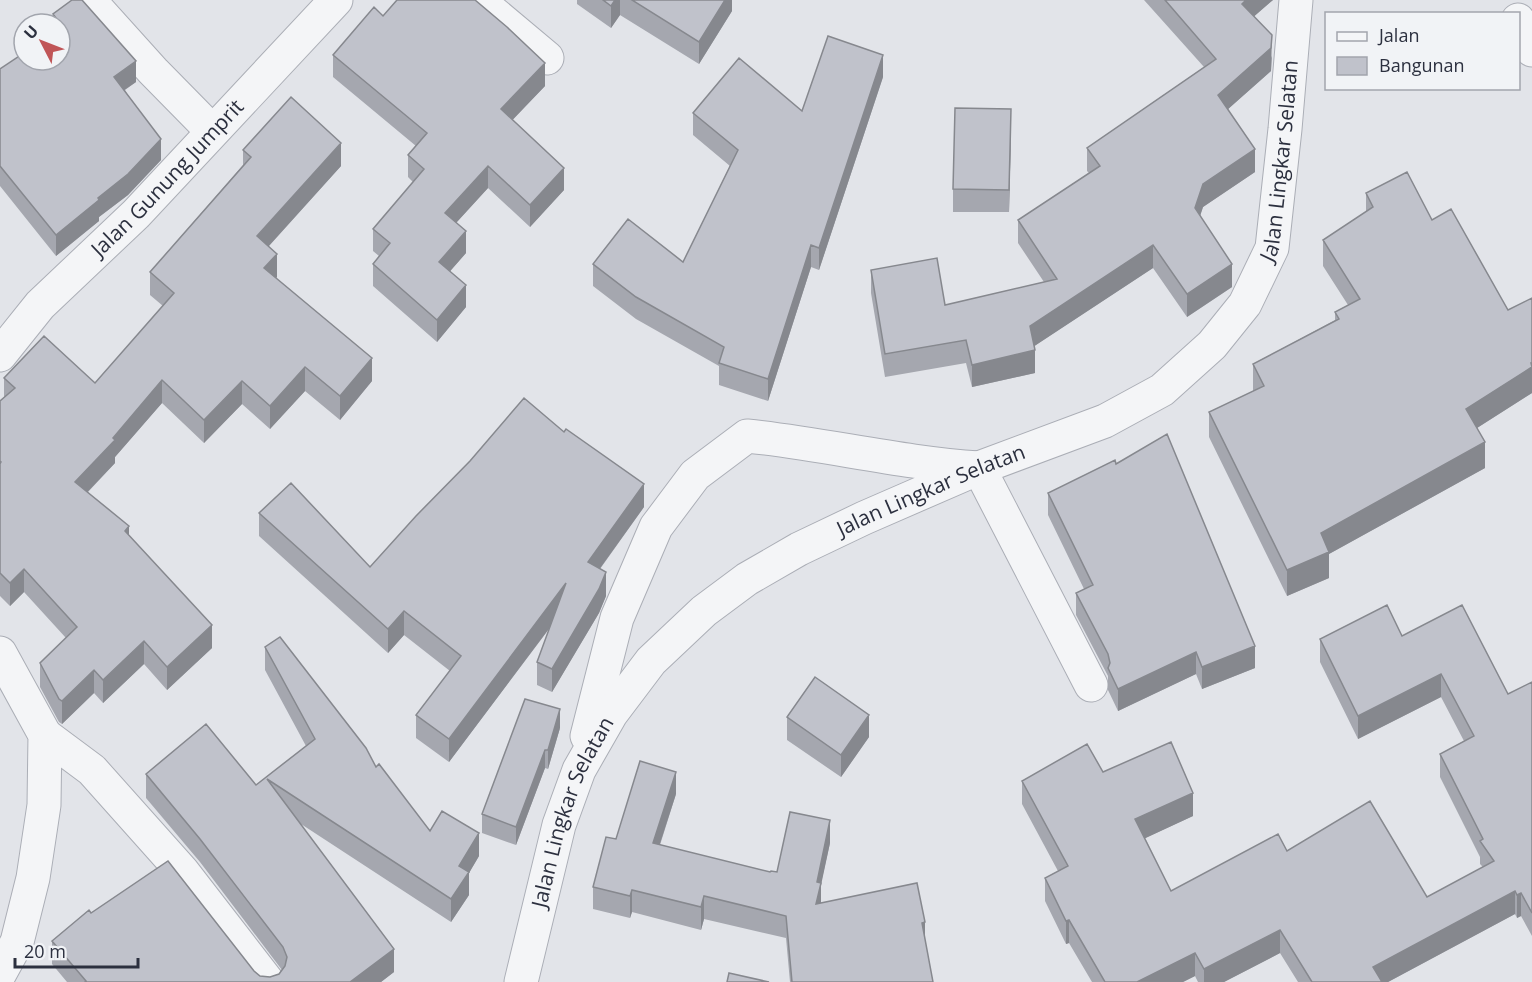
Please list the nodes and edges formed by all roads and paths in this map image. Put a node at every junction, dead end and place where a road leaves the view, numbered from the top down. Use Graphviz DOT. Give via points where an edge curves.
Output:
graph roads {
  1 [pos="89,0"];
  2 [pos="336,0"];
  3 [pos="478,0"];
  4 [pos="1296,0"];
  5 [pos="1520,24"];
  6 [pos="1532,50"];
  7 [pos="547,58"];
  8 [pos="212,131"];
  9 [pos="0,355"];
  10 [pos="979,468"];
  11 [pos="0,653"];
  12 [pos="1091,686"];
  13 [pos="45,735"];
  14 [pos="579,770"];
  15 [pos="0,973"];
  16 [pos="268,982"];
  17 [pos="521,982"];
  1 -- 8 [label="street"];
  2 -- 8 [label="street, Jalan Gunung Jumprit"];
  3 -- 7 [label="street"];
  4 -- 10 [label="street, Jalan Lingkar Selatan" via="1272,248 1245,304 1212,345 1161,390 1105,421"];
  5 -- 6 [label="street"];
  8 -- 9 [label="street, Jalan Gunung Jumprit" via="136,214 40,305"];
  10 -- 12 [label="street"];
  10 -- 14 [label="street, Jalan Lingkar Selatan" via="799,549 747,579 704,611 651,661 611,714"];
  10 -- 14 [label="street" via="747,436 695,475 656,527 617,618"];
  11 -- 13 [label="street"];
  13 -- 15 [label="street" via="44,805 33,878 17,942"];
  13 -- 16 [label="street" via="92,770 183,872"];
  14 -- 17 [label="street, Jalan Lingkar Selatan" via="559,825"];
}
